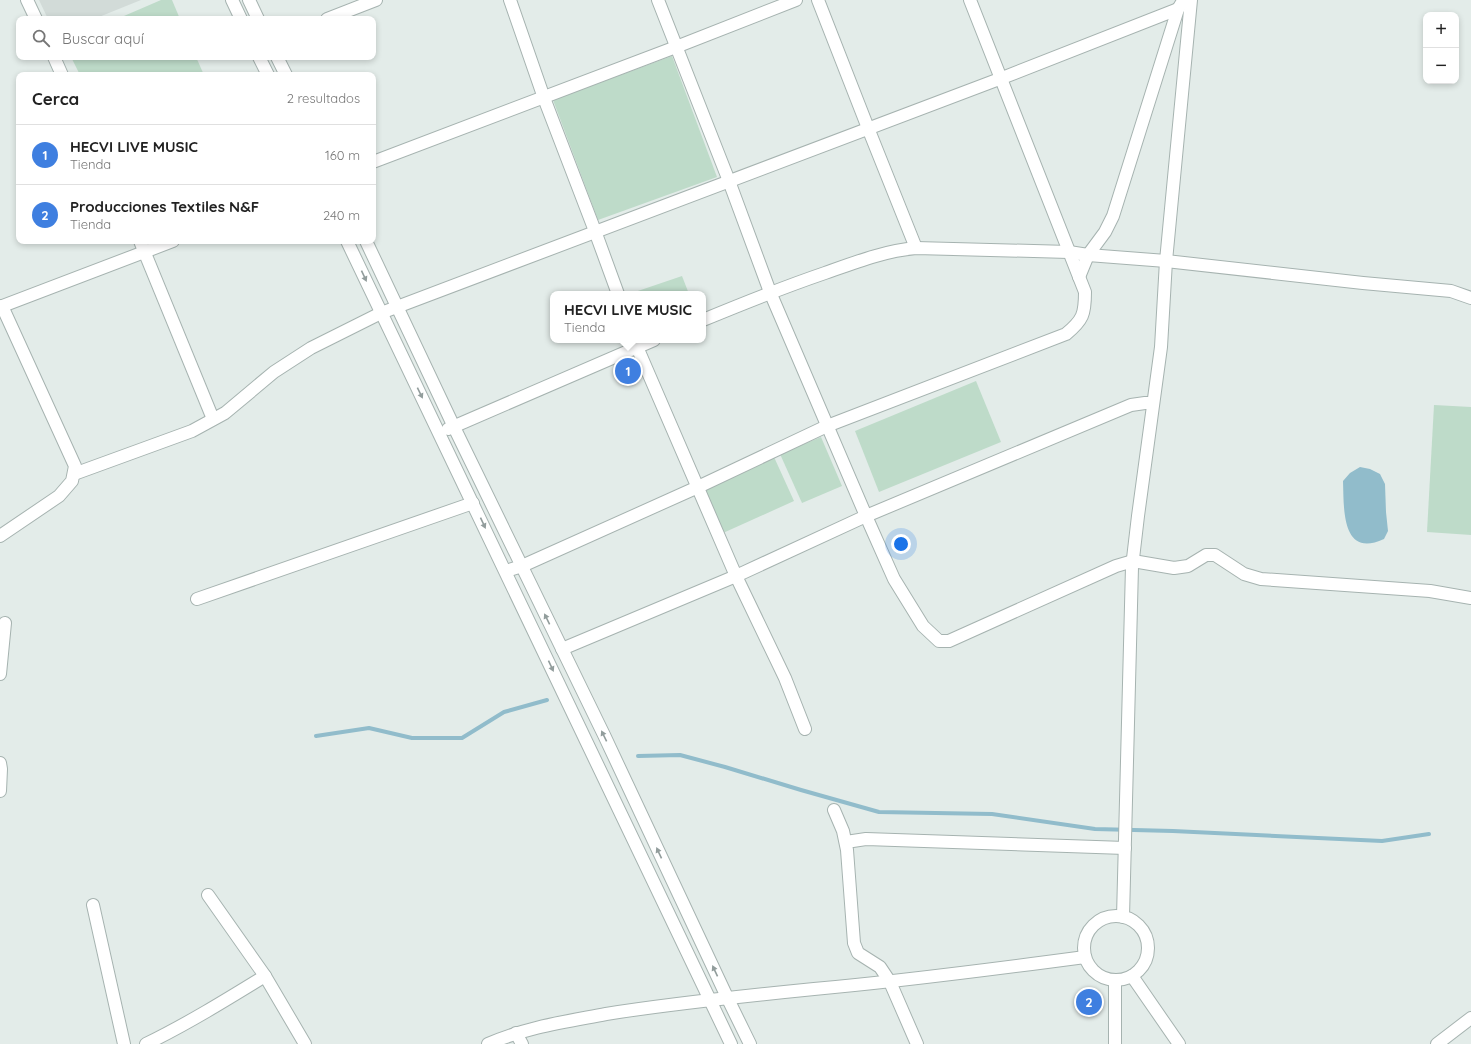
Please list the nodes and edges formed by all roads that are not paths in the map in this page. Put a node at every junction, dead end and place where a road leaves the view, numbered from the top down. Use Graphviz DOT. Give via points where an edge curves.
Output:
graph roads {
  1 [pos="27,0"];
  2 [pos="232,0"];
  3 [pos="249,0"];
  4 [pos="376,0"];
  5 [pos="510,0"];
  6 [pos="658,0"];
  7 [pos="796,0"];
  8 [pos="818,0"];
  9 [pos="970,0"];
  10 [pos="1191,0"];
  11 [pos="357,4"];
  12 [pos="1181,4"];
  13 [pos="35,16"];
  14 [pos="240,16"];
  15 [pos="257,16"];
  16 [pos="333,16"];
  17 [pos="676,48"];
  18 [pos="55,60"];
  19 [pos="260,60"];
  20 [pos="278,60"];
  21 [pos="61,72"];
  22 [pos="266,72"];
  23 [pos="284,72"];
  24 [pos="1002,78"];
  25 [pos="544,98"];
  26 [pos="868,128"];
  27 [pos="376,161"];
  28 [pos="729,181"];
  29 [pos="595,231"];
  30 [pos="158,244"];
  31 [pos="348,244"];
  32 [pos="367,244"];
  33 [pos="143,247"];
  34 [pos="916,248"];
  35 [pos="1069,252"];
  36 [pos="1088,255"];
  37 [pos="1166,261"];
  38 [pos="1079,277"];
  39 [pos="617,291"];
  40 [pos="770,292"];
  41 [pos="1471,298"];
  42 [pos="1,306"];
  43 [pos="397,306"];
  44 [pos="381,313"];
  45 [pos="706,319"];
  46 [pos="636,344"];
  47 [pos="1152,403"];
  48 [pos="213,419"];
  49 [pos="826,426"];
  50 [pos="454,427"];
  51 [pos="439,432"];
  52 [pos="74,474"];
  53 [pos="698,487"];
  54 [pos="473,503"];
  55 [pos="866,516"];
  56 [pos="0,536"];
  57 [pos="1133,561"];
  58 [pos="522,566"];
  59 [pos="506,571"];
  60 [pos="736,576"];
  61 [pos="1471,598"];
  62 [pos="197,599"];
  63 [pos="5,623"];
  64 [pos="562,649"];
  65 [pos="0,674"];
  66 [pos="805,729"];
  67 [pos="0,763"];
  68 [pos="0,791"];
  69 [pos="834,810"];
  70 [pos="846,842"];
  71 [pos="1125,848"];
  72 [pos="208,895"];
  73 [pos="93,905"];
  74 [pos="1123,917"];
  75 [pos="1085,957"];
  76 [pos="265,976"];
  77 [pos="1132,976"];
  78 [pos="1115,980"];
  79 [pos="890,982"];
  80 [pos="727,997"];
  81 [pos="709,999"];
  82 [pos="1471,1018"];
  83 [pos="516,1033"];
  84 [pos="124,1044"];
  85 [pos="146,1044"];
  86 [pos="305,1044"];
  87 [pos="488,1044"];
  88 [pos="522,1044"];
  89 [pos="731,1044"];
  90 [pos="750,1044"];
  91 [pos="918,1044"];
  92 [pos="1115,1044"];
  93 [pos="1179,1044"];
  94 [pos="1437,1044"];
  1 -- 13 [label="street"];
  2 -- 14 [label="street"];
  3 -- 15 [label="street"];
  4 -- 11 [label="street"];
  5 -- 25 [label="street"];
  6 -- 17 [label="street"];
  7 -- 17 [label="street"];
  8 -- 26 [label="street"];
  9 -- 24 [label="street"];
  10 -- 37 [label="street"];
  11 -- 16 [label="street"];
  12 -- 24 [label="street"];
  12 -- 36 [label="street" via="1113,216"];
  17 -- 25 [label="street"];
  17 -- 28 [label="street"];
  18 -- 21 [label="street"];
  19 -- 22 [label="street"];
  20 -- 23 [label="street"];
  24 -- 26 [label="street"];
  24 -- 35 [label="street"];
  25 -- 27 [label="street"];
  25 -- 29 [label="street"];
  26 -- 28 [label="street"];
  26 -- 34 [label="street"];
  28 -- 29 [label="street"];
  28 -- 40 [label="street"];
  29 -- 39 [label="street"];
  29 -- 43 [label="street"];
  30 -- 33 [label="street"];
  31 -- 44 [label="street, one-way"];
  32 -- 43 [label="street"];
  33 -- 42 [label="street"];
  33 -- 48 [label="street"];
  34 -- 35 [label="street"];
  34 -- 40 [label="street" via="876,255"];
  35 -- 36 [label="street"];
  35 -- 38 [label="street"];
  36 -- 37 [label="street"];
  36 -- 38 [label="street"];
  37 -- 41 [label="street" via="1451,291"];
  37 -- 47 [label="street" via="1161,347"];
  38 -- 49 [label="street" via="1085,292 1085,308 1081,319 1066,334"];
  40 -- 45 [label="street"];
  40 -- 49 [label="street"];
  42 -- 52 [label="street" via="75,466"];
  43 -- 44 [label="street"];
  43 -- 50 [label="street"];
  44 -- 48 [label="street" via="311,348 274,372 225,413"];
  44 -- 51 [label="street, one-way"];
  46 -- 50 [label="street"];
  46 -- 53 [label="street"];
  47 -- 55 [label="street" via="1131,406"];
  47 -- 57 [label="street"];
  48 -- 52 [label="street" via="192,431"];
  49 -- 53 [label="street"];
  49 -- 55 [label="street"];
  50 -- 51 [label="street"];
  50 -- 58 [label="street"];
  51 -- 54 [label="street"];
  52 -- 56 [label="street" via="72,481 59,496"];
  53 -- 58 [label="street"];
  53 -- 60 [label="street"];
  54 -- 59 [label="street, one-way"];
  54 -- 62 [label="street"];
  55 -- 57 [label="street" via="894,579 923,626 939,641 949,641 1116,566"];
  55 -- 60 [label="street"];
  57 -- 61 [label="street" via="1174,568 1188,566 1206,555 1214,555 1244,574 1261,579 1430,591"];
  57 -- 71 [label="street"];
  58 -- 59 [label="street"];
  64 -- 58 [label="street, one-way"];
  59 -- 81 [label="street, one-way"];
  60 -- 64 [label="street"];
  60 -- 66 [label="street" via="786,678"];
  63 -- 65 [label="street"];
  80 -- 64 [label="street, one-way"];
  67 -- 68 [label="street"];
  69 -- 70 [label="street"];
  70 -- 71 [label="street" via="866,839"];
  70 -- 79 [label="street" via="854,943 858,953 880,967"];
  71 -- 74 [label="street"];
  72 -- 76 [label="street"];
  73 -- 84 [label="street"];
  74 -- 75 [label="street" via="1104,918 1093,926 1085,938"];
  74 -- 77 [label="street" via="1133,921 1141,929 1148,949 1146,959"];
  75 -- 78 [label="street" via="1097,974"];
  75 -- 79 [label="street"];
  76 -- 85 [label="street" via="200,1016"];
  76 -- 86 [label="street"];
  77 -- 78 [label="street"];
  77 -- 93 [label="street"];
  78 -- 92 [label="street"];
  79 -- 80 [label="street"];
  79 -- 91 [label="street"];
  80 -- 81 [label="street"];
  80 -- 90 [label="street"];
  81 -- 83 [label="street" via="550,1024"];
  81 -- 89 [label="street"];
  82 -- 94 [label="street"];
  83 -- 87 [label="street"];
  83 -- 88 [label="street"];
}
